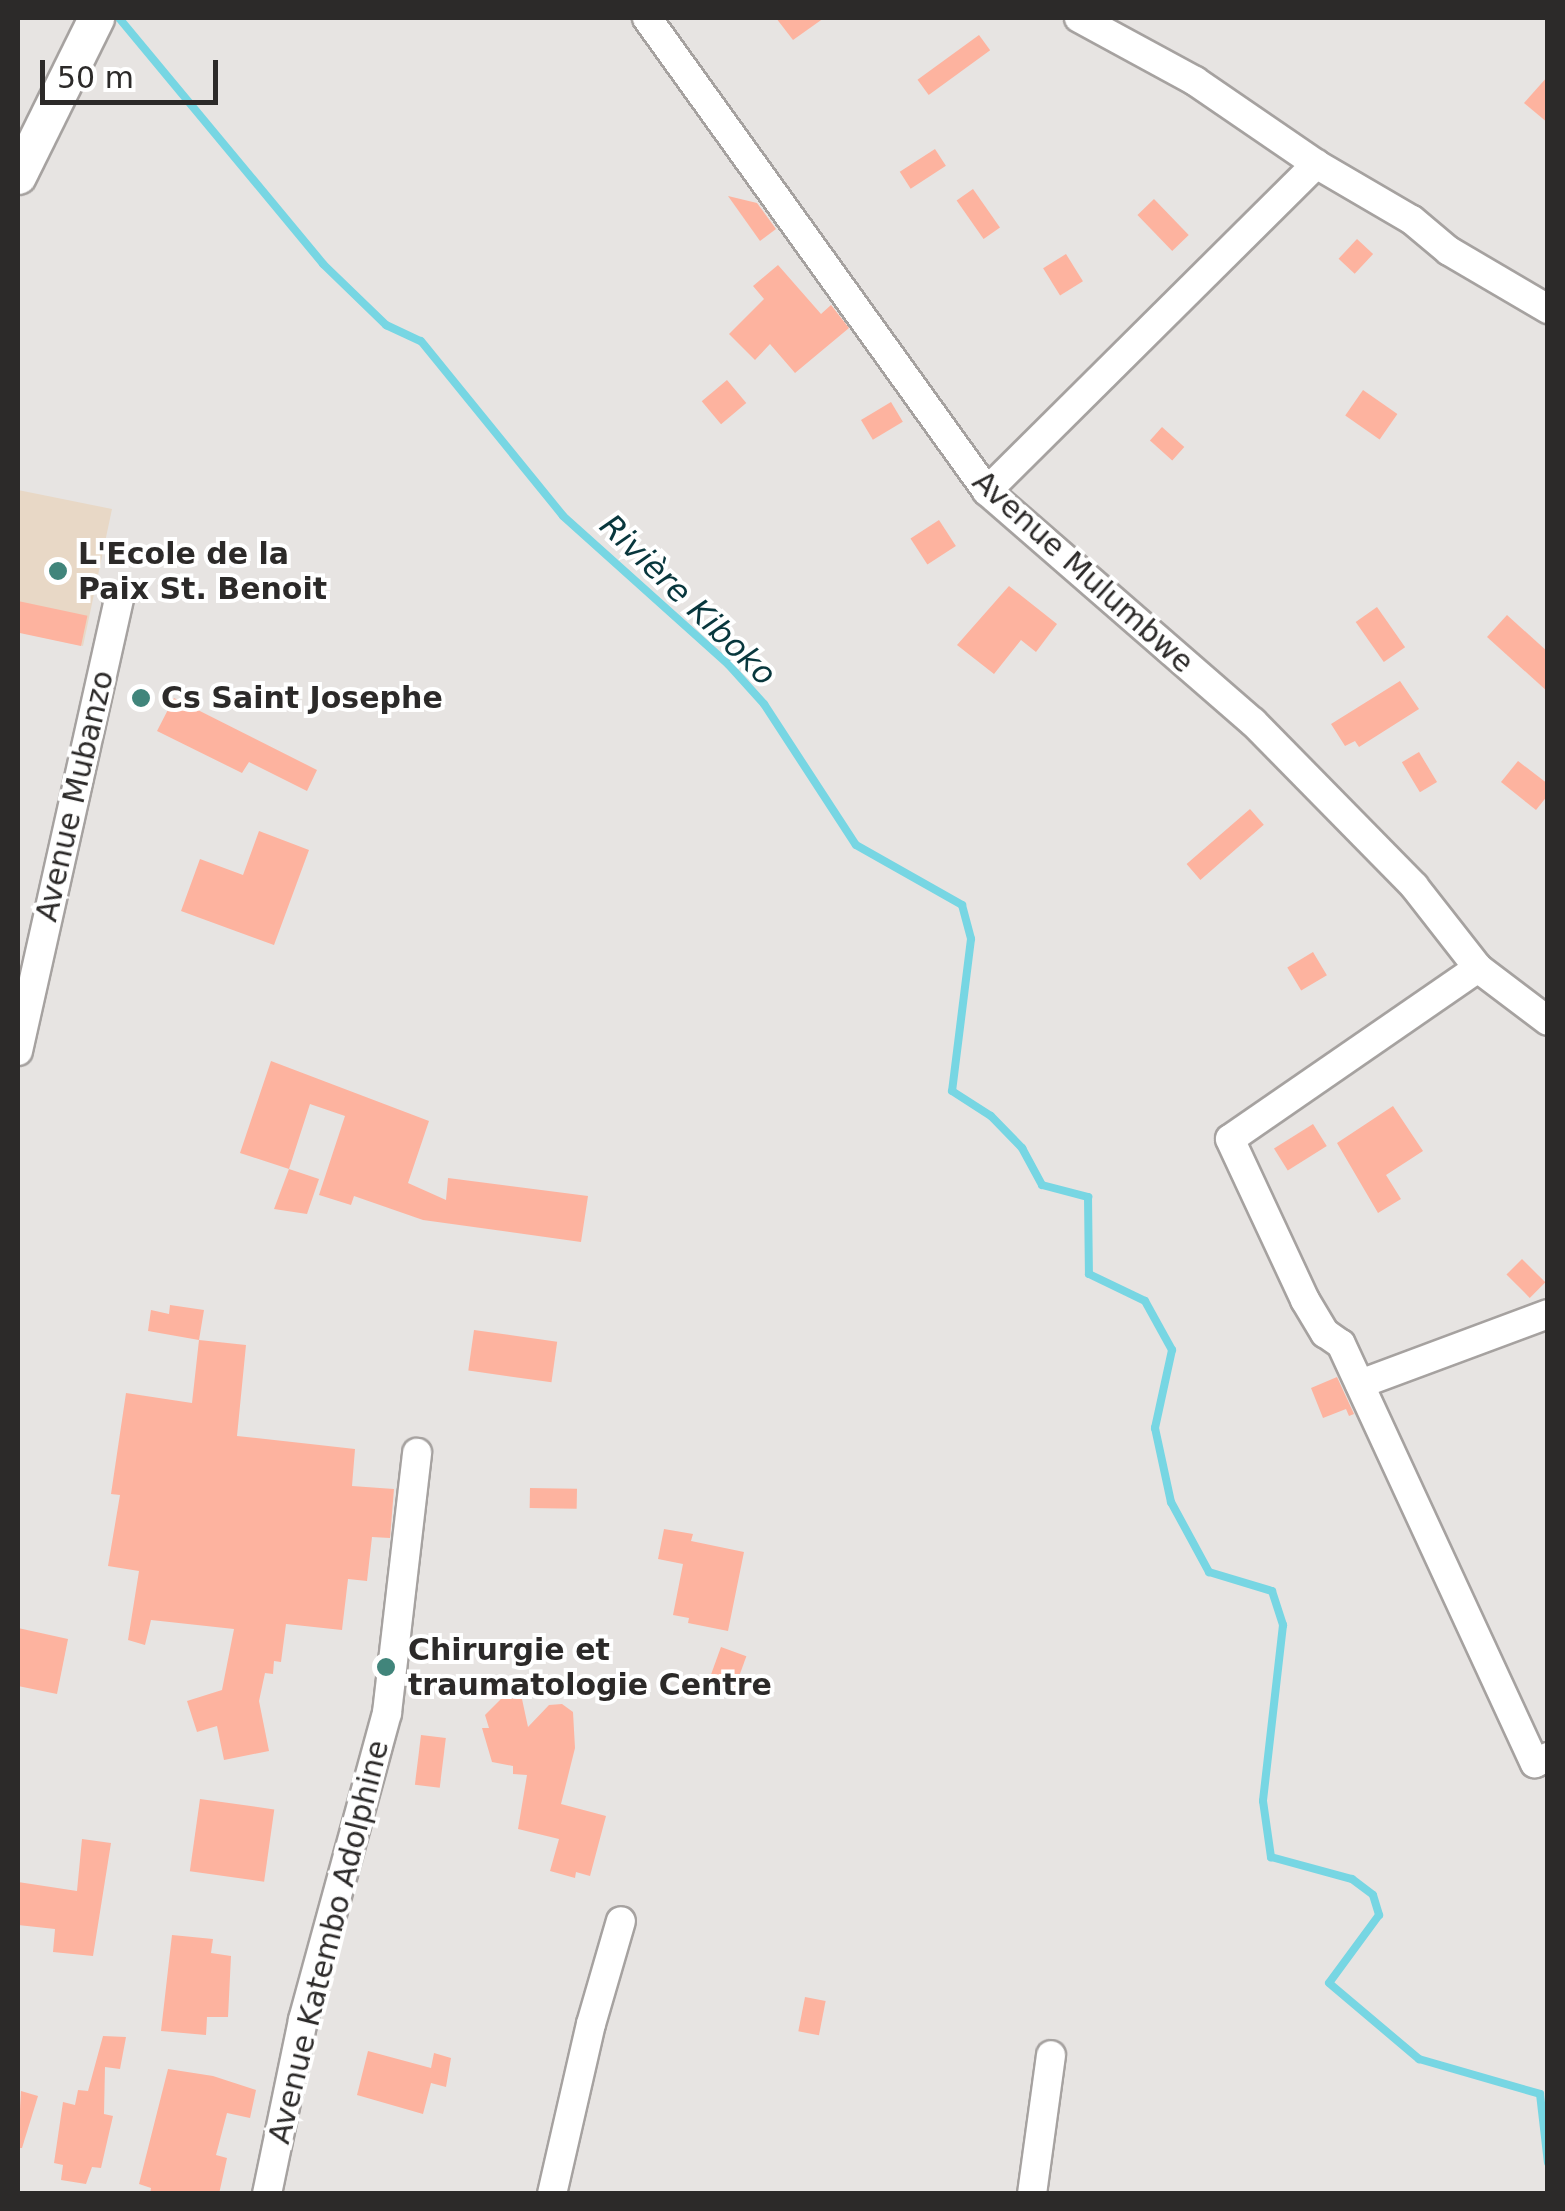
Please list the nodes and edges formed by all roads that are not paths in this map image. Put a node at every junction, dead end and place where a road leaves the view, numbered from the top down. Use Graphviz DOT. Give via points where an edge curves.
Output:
graph roads {
  1 [pos="96,18"];
  2 [pos="647,18"];
  3 [pos="1080,18"];
  4 [pos="1126,28"];
  5 [pos="1316,164"];
  6 [pos="18,176"];
  7 [pos="1548,309"];
  8 [pos="987,491"];
  9 [pos="119,600"];
  10 [pos="1478,968"];
  11 [pos="1548,1021"];
  12 [pos="18,1052"];
  13 [pos="1548,1314"];
  14 [pos="1360,1384"];
  15 [pos="418,1453"];
  16 [pos="1548,1757"];
  17 [pos="621,1922"];
  18 [pos="1052,2055"];
  19 [pos="267,2194"];
  20 [pos="552,2194"];
  21 [pos="1032,2194"];
  1 -- 6 [label="main road"];
  2 -- 8 [label="street, Avenue Mulumbwe"];
  3 -- 4 [label="street"];
  4 -- 5 [label="street"];
  5 -- 7 [label="street"];
  5 -- 8 [label="street"];
  8 -- 10 [label="street, Avenue Mulumbwe" via="1253,722 1414,886"];
  9 -- 12 [label="street, Avenue Mubanzo"];
  10 -- 11 [label="street, Avenue Mulumbwe"];
  10 -- 14 [label="street" via="1230,1139 1305,1300 1341,1344"];
  13 -- 14 [label="street"];
  14 -- 16 [label="street" via="1535,1763"];
  15 -- 19 [label="street, Avenue Katembo Adolphine" via="387,1713 303,2020"];
  17 -- 20 [label="street"];
  18 -- 21 [label="street"];
}
